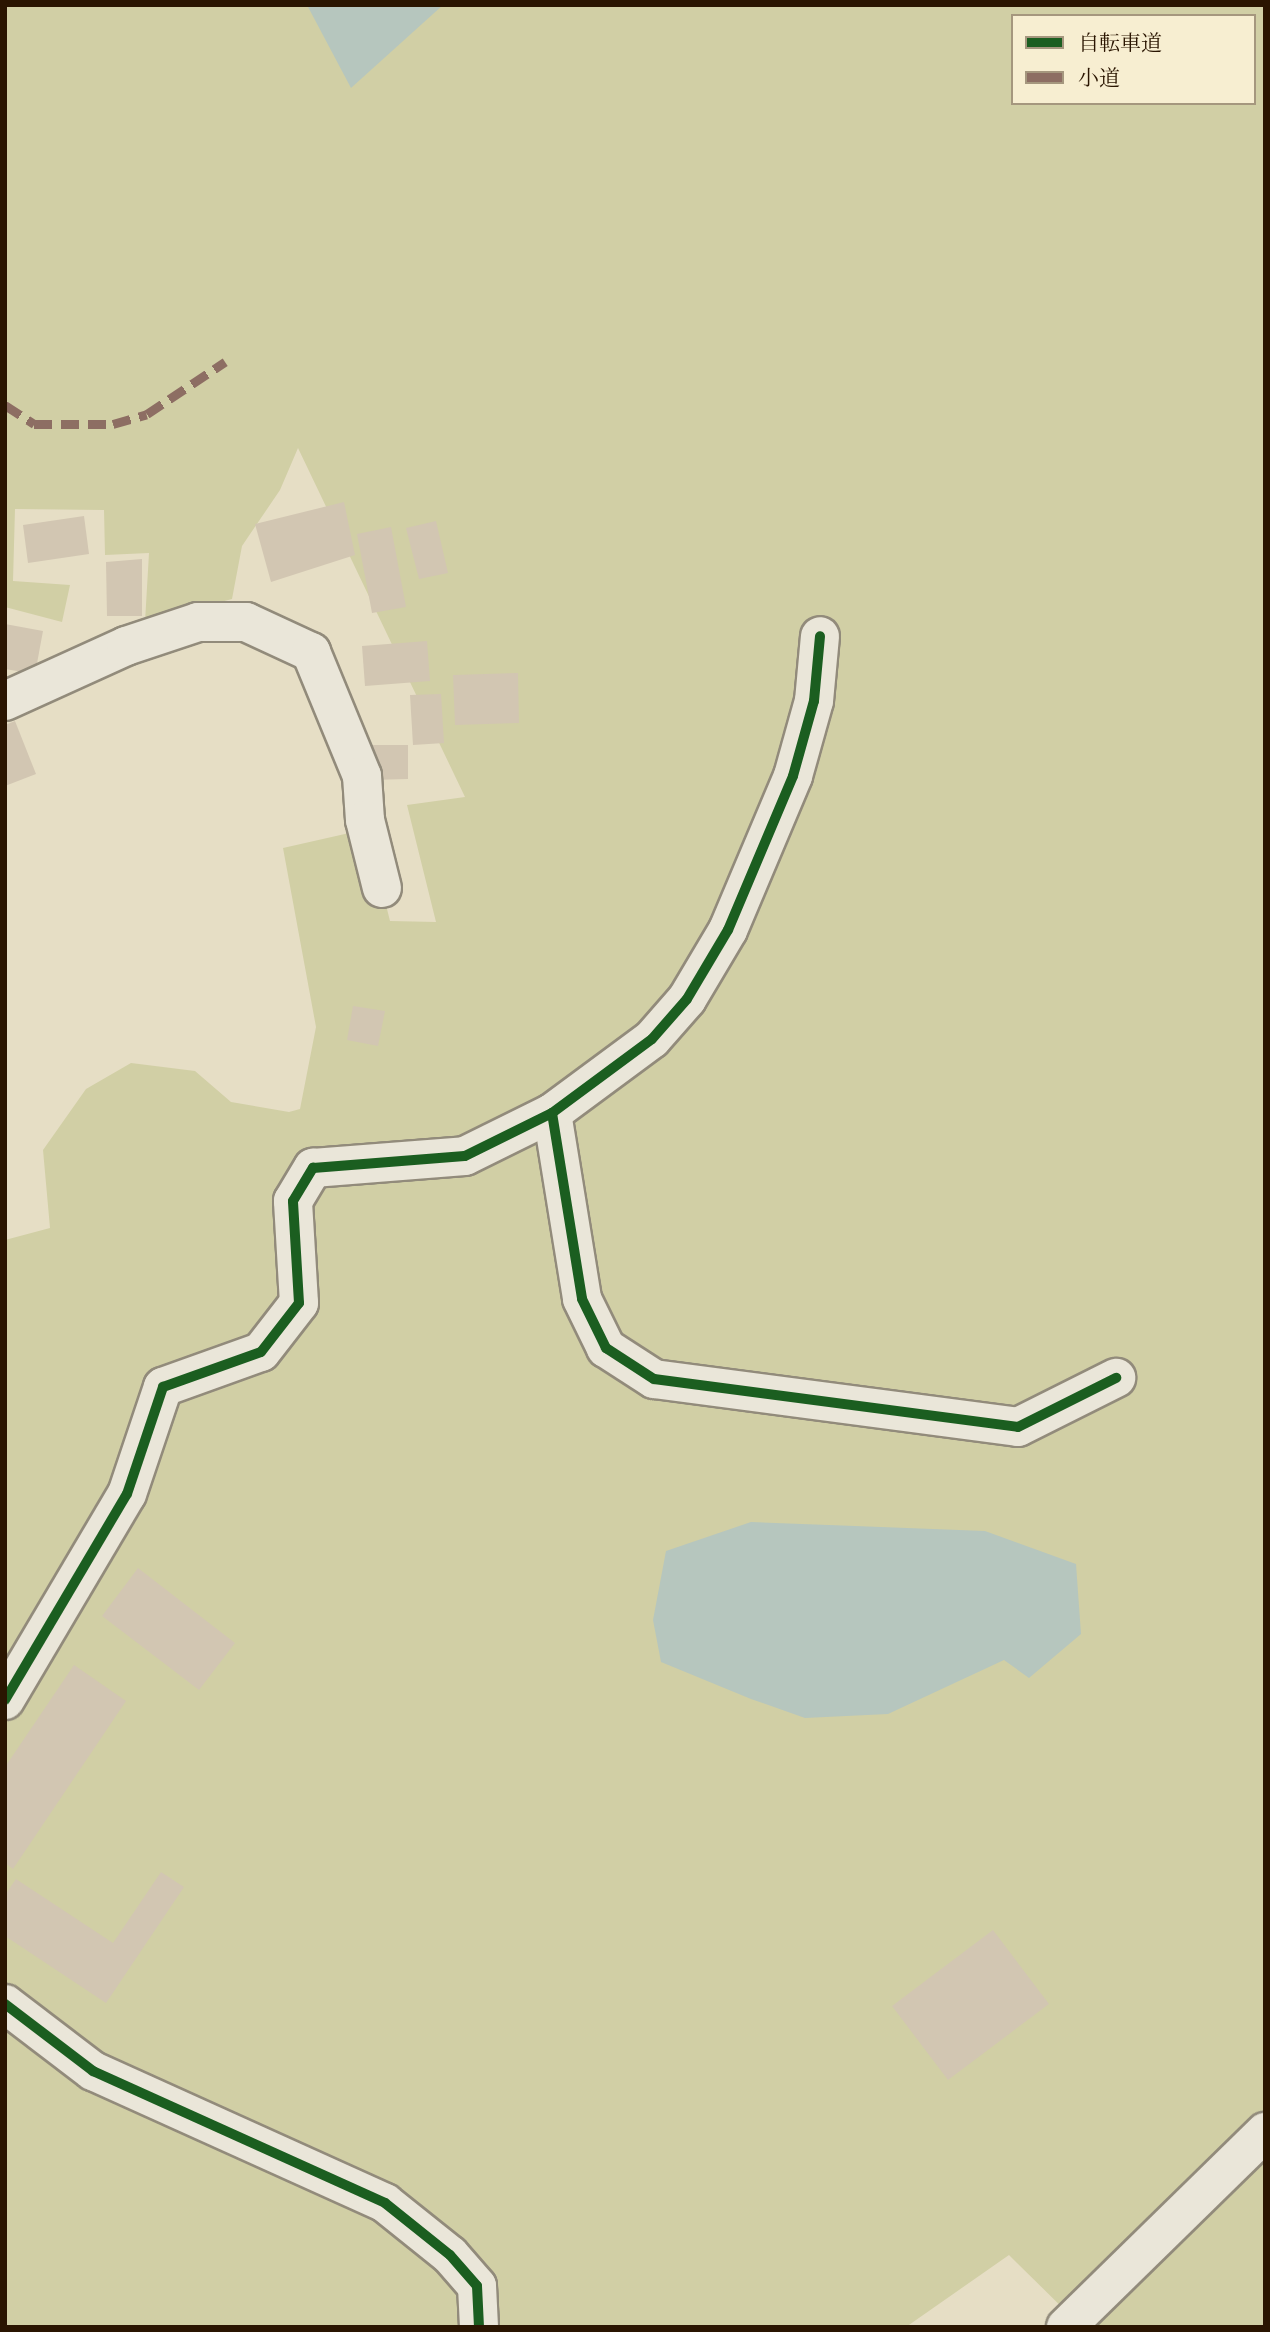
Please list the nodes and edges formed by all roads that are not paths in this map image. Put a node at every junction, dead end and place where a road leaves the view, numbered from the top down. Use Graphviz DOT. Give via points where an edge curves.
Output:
graph roads {
  1 [pos="820,636"];
  2 [pos="5,701"];
  3 [pos="382,888"];
  4 [pos="552,1113"];
  5 [pos="1116,1378"];
  6 [pos="5,1700"];
  7 [pos="5,2004"];
  8 [pos="1265,2132"];
  9 [pos="479,2327"];
  10 [pos="1066,2327"];
  1 -- 4 [label="street" via="814,701 793,776 728,930 687,999 652,1039"];
  2 -- 3 [label="street" via="126,646 198,622 246,622 311,652 362,776 365,820"];
  4 -- 5 [label="street" via="582,1299 606,1349 654,1379 1018,1427"];
  4 -- 6 [label="street" via="465,1156 313,1168 293,1201 299,1303 261,1352 163,1387 127,1494"];
  7 -- 9 [label="street" via="93,2071 386,2203 450,2255 477,2286"];
  8 -- 10 [label="street"];
}
